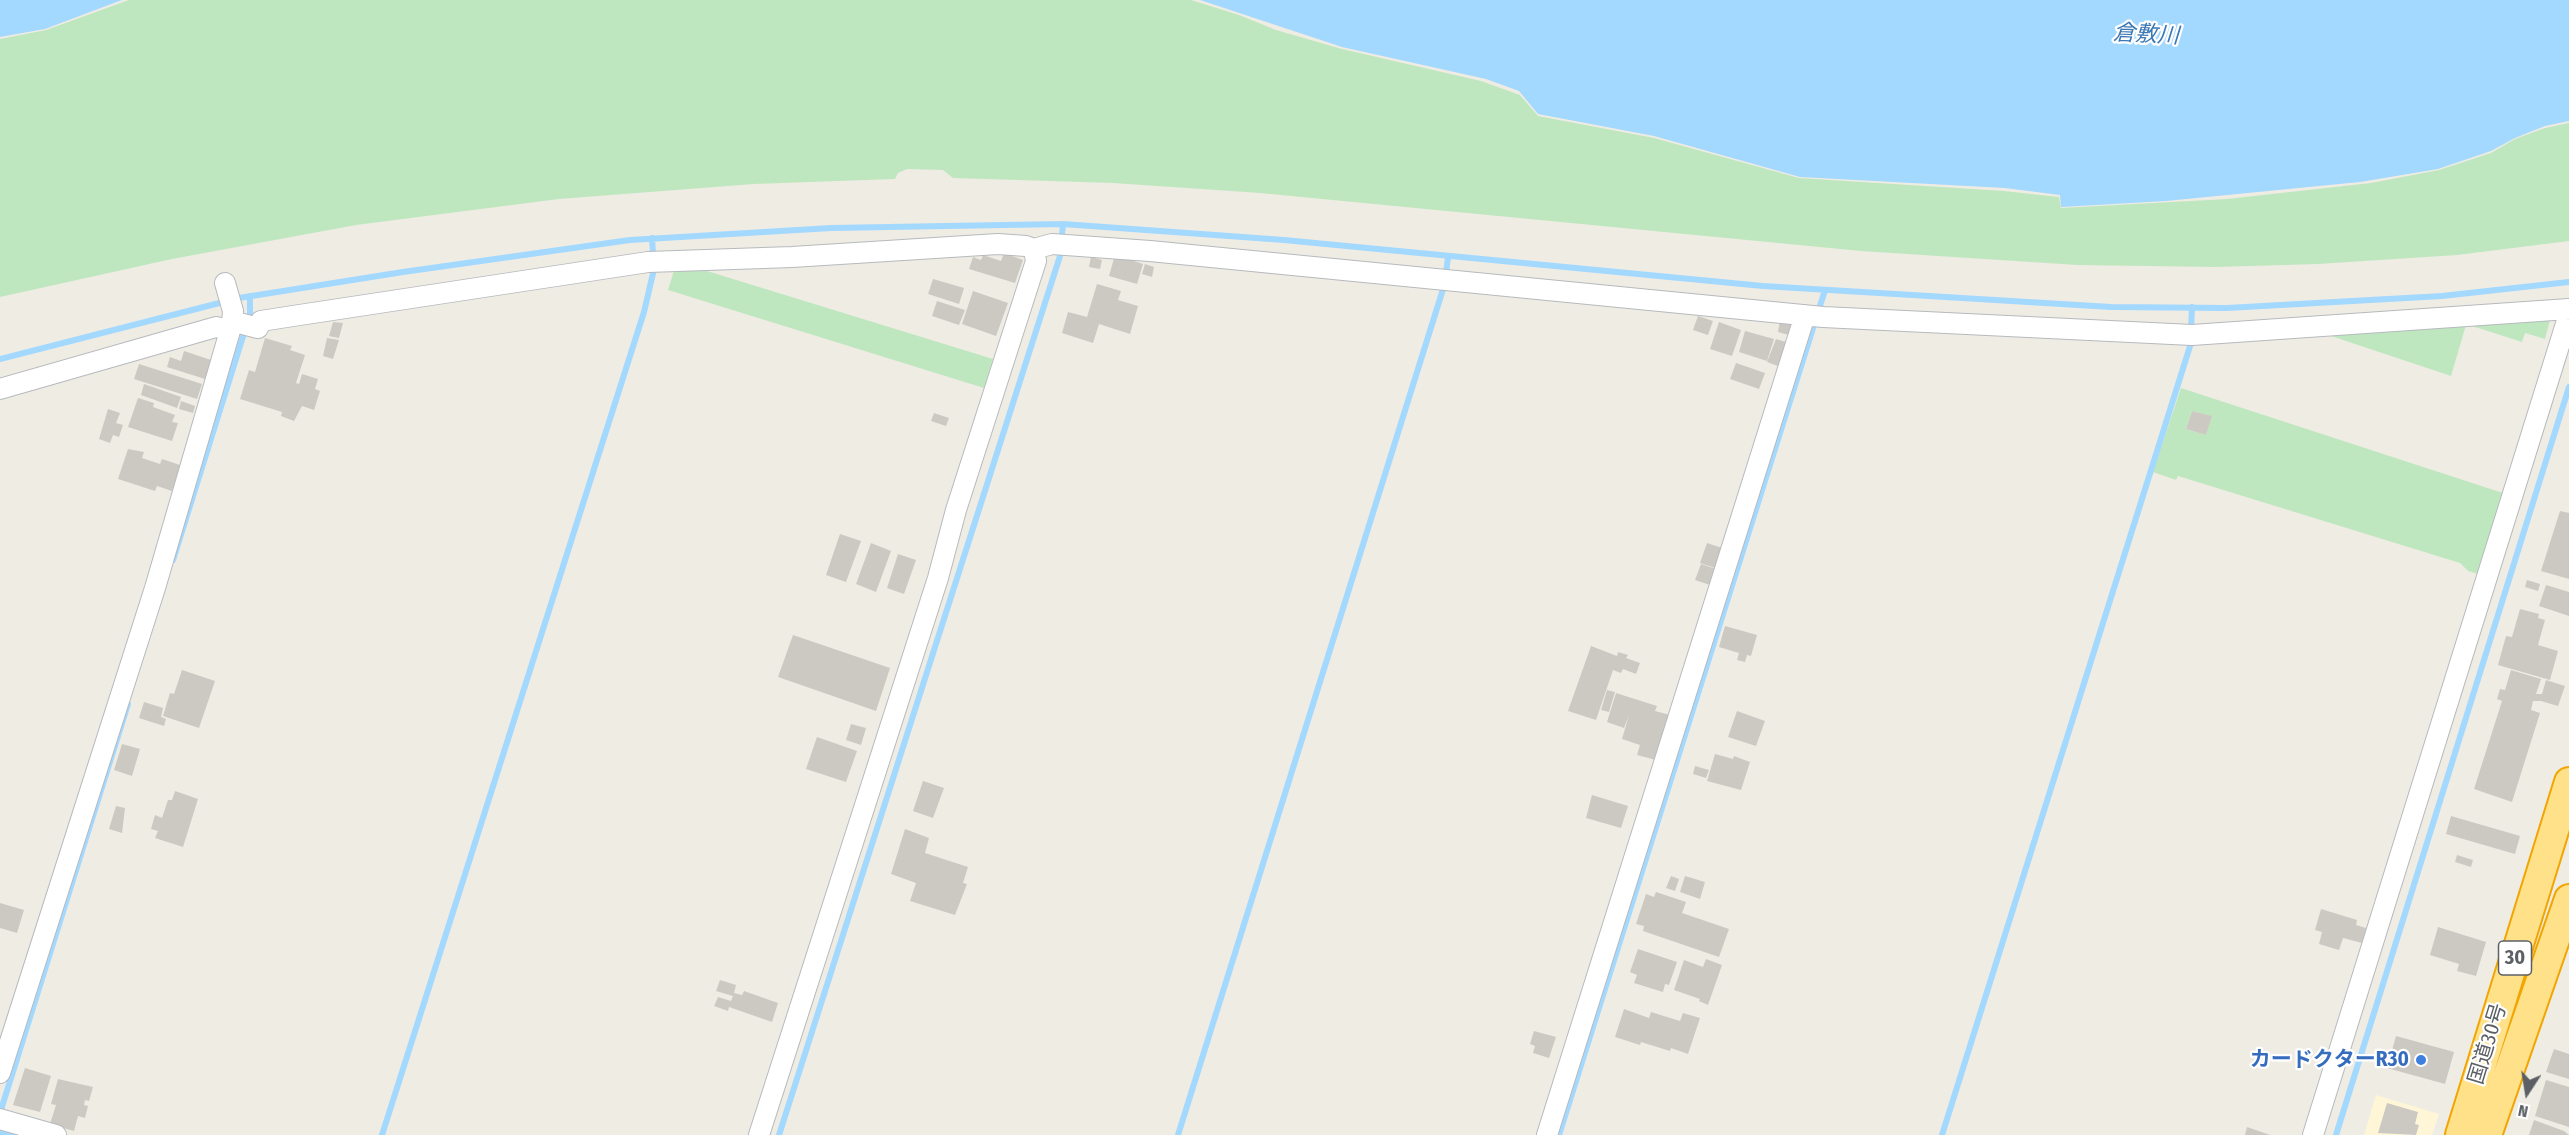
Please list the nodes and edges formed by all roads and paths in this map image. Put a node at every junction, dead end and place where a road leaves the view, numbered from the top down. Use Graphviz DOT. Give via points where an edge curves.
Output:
graph roads {
  1 [pos="1052,246"];
  2 [pos="2569,309"];
  3 [pos="235,313"];
  4 [pos="2569,314"];
  5 [pos="1813,316"];
  6 [pos="0,389"];
  7 [pos="2569,782"];
  8 [pos="2565,812"];
  9 [pos="2569,899"];
  10 [pos="0,1073"];
  11 [pos="2,1120"];
  12 [pos="56,1135"];
  13 [pos="759,1135"];
  14 [pos="1547,1135"];
  15 [pos="2313,1135"];
  16 [pos="2460,1135"];
  17 [pos="2487,1135"];
  1 -- 3 [label="street" via="998,244 654,261 261,321 258,328"];
  1 -- 5 [label="street" via="1347,269"];
  1 -- 13 [label="street" via="1036,261"];
  2 -- 5 [label="street" via="2192,335"];
  3 -- 6 [label="street" via="216,327"];
  3 -- 10 [label="street" via="155,588"];
  4 -- 15 [label="street"];
  5 -- 14 [label="street"];
  7 -- 8 [label="highway, 国道30号 / 30"];
  8 -- 16 [label="highway, 国道30号 / 30"];
  9 -- 17 [label="highway, 国道30号 / 30"];
  11 -- 12 [label="street"];
}
